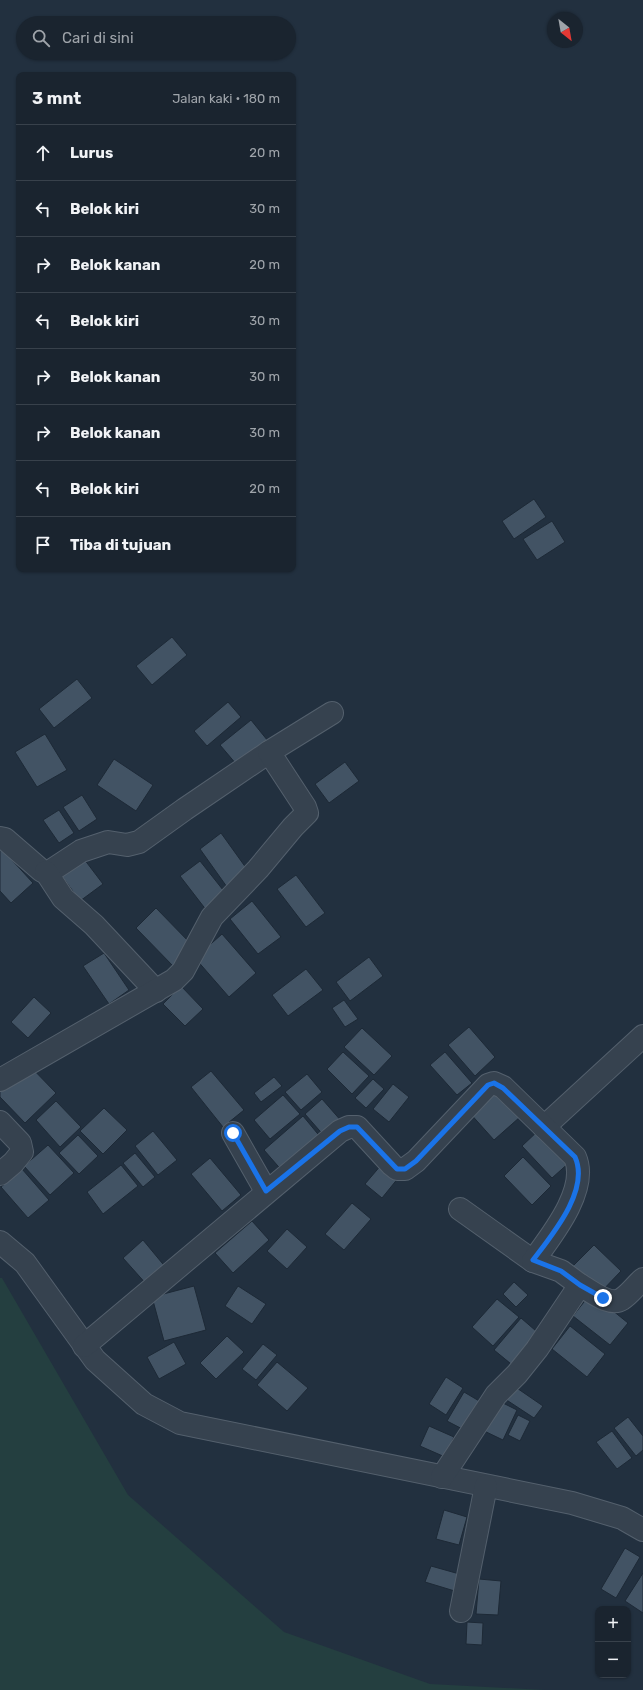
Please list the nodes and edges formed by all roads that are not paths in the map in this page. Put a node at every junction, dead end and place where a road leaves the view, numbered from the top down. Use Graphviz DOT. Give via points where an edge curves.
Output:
graph roads {
  1 [pos="332,713"];
  2 [pos="269,752"];
  3 [pos="0,838"];
  4 [pos="46,872"];
  5 [pos="156,991"];
  6 [pos="643,1036"];
  7 [pos="0,1080"];
  8 [pos="0,1122"];
  9 [pos="544,1127"];
  10 [pos="233,1133"];
  11 [pos="0,1174"];
  12 [pos="266,1191"];
  13 [pos="460,1209"];
  14 [pos="0,1242"];
  15 [pos="533,1260"];
  16 [pos="643,1279"];
  17 [pos="580,1285"];
  18 [pos="84,1346"];
  19 [pos="442,1477"];
  20 [pos="486,1486"];
  21 [pos="643,1530"];
  22 [pos="461,1611"];
  1 -- 2 [label="street"];
  2 -- 4 [label="street" via="139,842 127,845 108,842 81,851 56,869"];
  2 -- 5 [label="street" via="307,813 212,917 182,971 174,980"];
  3 -- 4 [label="street" via="42,872"];
  4 -- 5 [label="street" via="62,898 94,925"];
  5 -- 7 [label="street"];
  6 -- 9 [label="street"];
  8 -- 11 [label="street" via="20,1143 22,1152"];
  9 -- 12 [label="street" via="503,1088 494,1083 488,1085 416,1161 405,1169 397,1169 357,1127 349,1127 340,1131"];
  9 -- 15 [label="street" via="575,1157 579,1167 574,1198 556,1229"];
  10 -- 12 [label="street"];
  12 -- 18 [label="street"];
  13 -- 15 [label="street"];
  14 -- 18 [label="street" via="25,1263"];
  15 -- 17 [label="street" via="561,1271"];
  16 -- 17 [label="street" via="622,1299 614,1302"];
  17 -- 19 [label="street" via="537,1349 496,1396"];
  18 -- 19 [label="street" via="95,1360 144,1404 180,1423"];
  19 -- 20 [label="street"];
  20 -- 21 [label="street" via="572,1503 622,1518"];
  20 -- 22 [label="street"];
}
